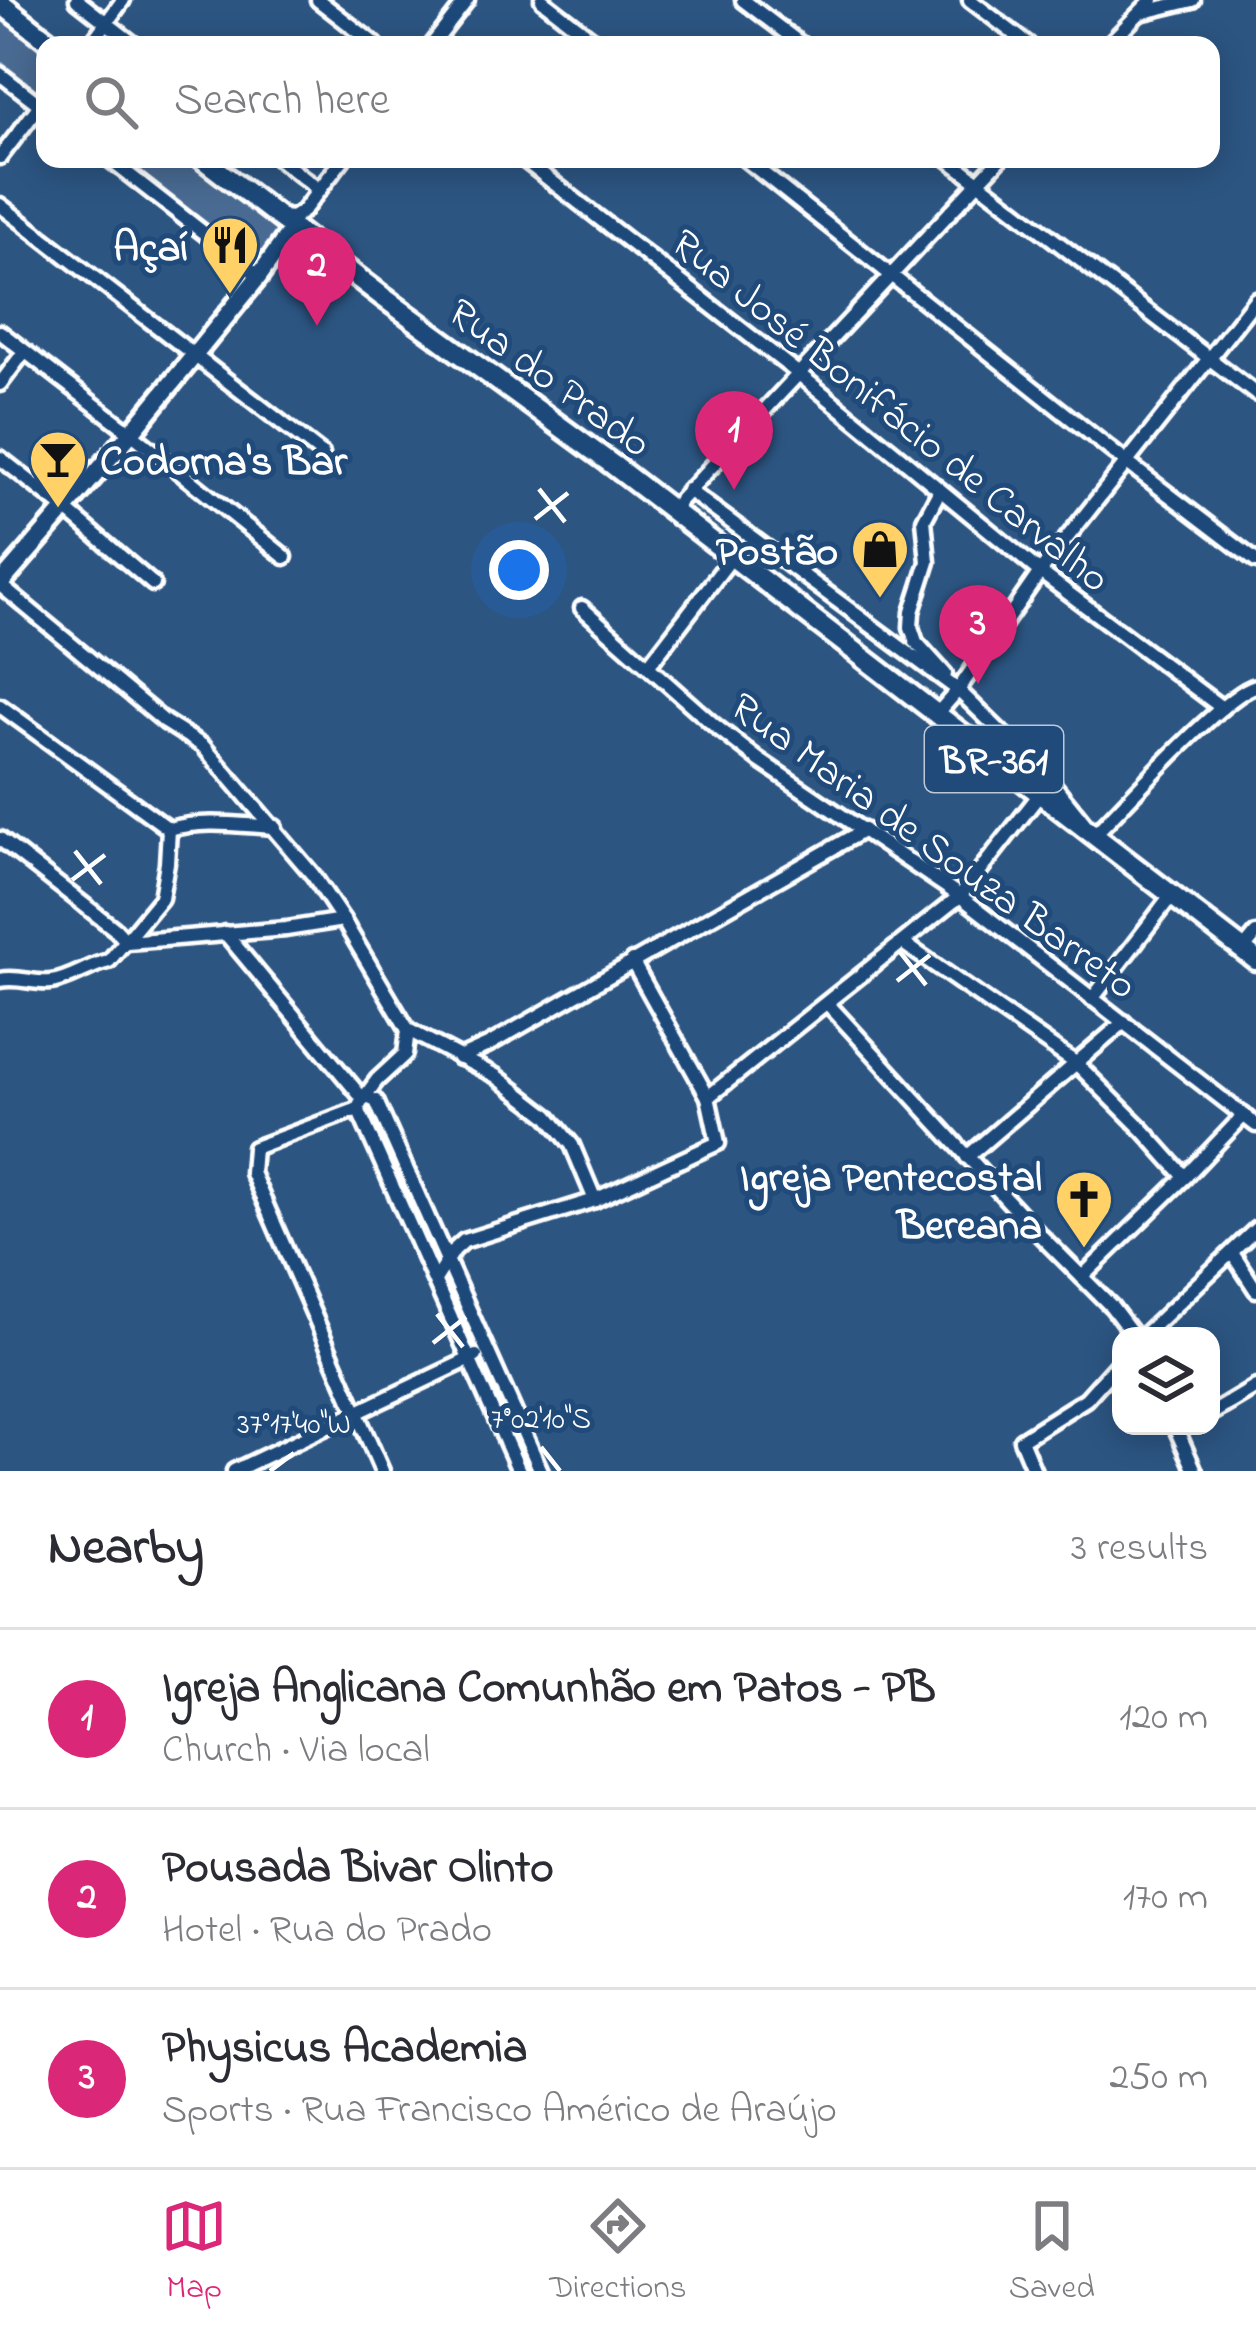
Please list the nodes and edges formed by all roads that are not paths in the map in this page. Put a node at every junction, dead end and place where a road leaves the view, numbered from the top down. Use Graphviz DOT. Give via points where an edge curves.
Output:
graph roads {
  1 [pos="77,0"];
  2 [pos="123,0"];
  3 [pos="317,0"];
  4 [pos="467,0"];
  5 [pos="542,0"];
  6 [pos="743,0"];
  7 [pos="970,0"];
  8 [pos="1152,0"];
  9 [pos="1193,0"];
  10 [pos="0,3"];
  11 [pos="1139,14"];
  12 [pos="107,23"];
  13 [pos="42,36"];
  14 [pos="97,36"];
  15 [pos="124,36"];
  16 [pos="364,36"];
  17 [pos="439,36"];
  18 [pos="588,36"];
  19 [pos="790,36"];
  20 [pos="1017,36"];
  21 [pos="1117,36"];
  22 [pos="0,74"];
  23 [pos="36,102"];
  24 [pos="36,114"];
  25 [pos="0,157"];
  26 [pos="121,168"];
  27 [pos="216,168"];
  28 [pos="291,168"];
  29 [pos="336,168"];
  30 [pos="536,168"];
  31 [pos="758,168"];
  32 [pos="959,168"];
  33 [pos="991,168"];
  34 [pos="977,183"];
  35 [pos="319,190"];
  36 [pos="0,205"];
  37 [pos="296,224"];
  38 [pos="893,274"];
  39 [pos="259,276"];
  40 [pos="1256,299"];
  41 [pos="0,332"];
  42 [pos="24,352"];
  43 [pos="193,354"];
  44 [pos="1209,358"];
  45 [pos="799,374"];
  46 [pos="0,384"];
  47 [pos="1256,394"];
  48 [pos="131,433"];
  49 [pos="322,454"];
  50 [pos="0,458"];
  51 [pos="1126,462"];
  52 [pos="688,490"];
  53 [pos="940,490"];
  54 [pos="64,508"];
  55 [pos="671,510"];
  56 [pos="286,557"];
  57 [pos="733,557"];
  58 [pos="1256,561"];
  59 [pos="1040,572"];
  60 [pos="153,584"];
  61 [pos="0,585"];
  62 [pos="582,608"];
  63 [pos="649,665"];
  64 [pos="1256,686"];
  65 [pos="958,690"];
  66 [pos="0,706"];
  67 [pos="1222,707"];
  68 [pos="937,714"];
  69 [pos="1040,794"];
  70 [pos="275,827"];
  71 [pos="169,829"];
  72 [pos="864,830"];
  73 [pos="1094,835"];
  74 [pos="0,839"];
  75 [pos="1172,895"];
  76 [pos="960,896"];
  77 [pos="344,920"];
  78 [pos="225,933"];
  79 [pos="128,942"];
  80 [pos="904,943"];
  81 [pos="1252,948"];
  82 [pos="632,962"];
  83 [pos="0,980"];
  84 [pos="1092,999"];
  85 [pos="827,1004"];
  86 [pos="1124,1022"];
  87 [pos="408,1030"];
  88 [pos="459,1058"];
  89 [pos="1076,1064"];
  90 [pos="708,1097"];
  91 [pos="366,1103"];
  92 [pos="1250,1120"];
  93 [pos="967,1157"];
  94 [pos="1185,1177"];
  95 [pos="595,1200"];
  96 [pos="1256,1229"];
  97 [pos="1232,1253"];
  98 [pos="448,1261"];
  99 [pos="1082,1277"];
  100 [pos="435,1280"];
  101 [pos="1256,1290"];
  102 [pos="1126,1327"];
  103 [pos="1153,1327"];
  104 [pos="488,1350"];
  105 [pos="470,1359"];
  106 [pos="1112,1370"];
  107 [pos="1256,1387"];
  108 [pos="1220,1409"];
  109 [pos="356,1413"];
  110 [pos="1183,1435"];
  111 [pos="241,1469"];
  112 [pos="382,1471"];
  113 [pos="519,1471"];
  114 [pos="541,1471"];
  115 [pos="1034,1471"];
  116 [pos="1195,1471"];
  1 -- 12 [label="street"];
  2 -- 12 [label="street"];
  3 -- 16 [label="street"];
  4 -- 17 [label="street"];
  5 -- 18 [label="street"];
  6 -- 19 [label="street"];
  7 -- 20 [label="street"];
  8 -- 11 [label="street"];
  9 -- 11 [label="street"];
  10 -- 13 [label="main road"];
  11 -- 21 [label="street"];
  12 -- 14 [label="street"];
  12 -- 15 [label="street"];
  22 -- 23 [label="street"];
  24 -- 25 [label="street"];
  26 -- 39 [label="street"];
  27 -- 37 [label="main road, Rua do Prado / BR-361"];
  28 -- 35 [label="street"];
  29 -- 35 [label="street"];
  30 -- 45 [label="street, Rua José Bonifácio de Carvalho"];
  31 -- 38 [label="street"];
  32 -- 34 [label="street"];
  33 -- 34 [label="street"];
  34 -- 38 [label="street"];
  34 -- 44 [label="street"];
  35 -- 37 [label="street"];
  36 -- 43 [label="street"];
  37 -- 39 [label="street"];
  37 -- 55 [label="main road, Rua do Prado / BR-361"];
  38 -- 45 [label="street"];
  38 -- 51 [label="street"];
  39 -- 43 [label="street"];
  40 -- 44 [label="street"];
  41 -- 42 [label="street"];
  42 -- 46 [label="street"];
  42 -- 48 [label="street"];
  43 -- 48 [label="street"];
  43 -- 49 [label="street"];
  44 -- 47 [label="street"];
  44 -- 51 [label="street"];
  45 -- 52 [label="street"];
  45 -- 53 [label="street, Rua José Bonifácio de Carvalho"];
  48 -- 54 [label="street"];
  48 -- 56 [label="street"];
  50 -- 54 [label="street"];
  51 -- 58 [label="street"];
  51 -- 59 [label="street"];
  52 -- 55 [label="street"];
  52 -- 65 [label="street"];
  53 -- 59 [label="street, Rua José Bonifácio de Carvalho"];
  53 -- 65 [label="street" via="924,520 928,562 911,627"];
  54 -- 60 [label="street"];
  54 -- 61 [label="street"];
  55 -- 57 [label="main road, Rua do Prado / BR-361"];
  57 -- 63 [label="street"];
  57 -- 68 [label="main road, Rua do Prado / BR-361"];
  59 -- 65 [label="street"];
  59 -- 67 [label="street, Rua José Bonifácio de Carvalho"];
  61 -- 70 [label="street" via="203,746"];
  62 -- 63 [label="street, Rua Maria de Souza Barreto"];
  63 -- 72 [label="street, Rua Maria de Souza Barreto" via="759,760"];
  64 -- 67 [label="street"];
  65 -- 68 [label="street"];
  65 -- 73 [label="street"];
  66 -- 71 [label="street"];
  67 -- 73 [label="street"];
  68 -- 69 [label="main road, Rua do Prado / BR-361"];
  69 -- 73 [label="main road, Rua do Prado / BR-361"];
  69 -- 76 [label="street"];
  70 -- 71 [label="street"];
  70 -- 77 [label="street"];
  71 -- 79 [label="street" via="161,898"];
  72 -- 76 [label="street, Rua Maria de Souza Barreto"];
  72 -- 82 [label="street"];
  73 -- 75 [label="main road, Rua do Prado / BR-361"];
  74 -- 79 [label="street"];
  75 -- 81 [label="main road, Rua do Prado / BR-361"];
  75 -- 84 [label="street"];
  76 -- 80 [label="street"];
  76 -- 84 [label="street, Rua Maria de Souza Barreto"];
  77 -- 78 [label="street"];
  77 -- 87 [label="street"];
  78 -- 79 [label="street"];
  78 -- 91 [label="street"];
  79 -- 83 [label="street" via="110,961 56,982"];
  80 -- 85 [label="street"];
  80 -- 89 [label="street"];
  82 -- 88 [label="street"];
  82 -- 90 [label="street"];
  84 -- 86 [label="street, Rua Maria de Souza Barreto"];
  85 -- 90 [label="street"];
  85 -- 93 [label="street"];
  86 -- 89 [label="street"];
  86 -- 92 [label="street, Rua Maria de Souza Barreto"];
  87 -- 88 [label="street"];
  87 -- 91 [label="street" via="405,1054"];
  88 -- 95 [label="street" via="548,1116 572,1145"];
  89 -- 93 [label="street"];
  89 -- 94 [label="street"];
  90 -- 95 [label="street" via="718,1143"];
  91 -- 98 [label="street"];
  91 -- 100 [label="street"];
  91 -- 109 [label="street" via="254,1148 252,1173"];
  92 -- 94 [label="street"];
  93 -- 99 [label="street"];
  94 -- 99 [label="street"];
  95 -- 98 [label="street" via="464,1241"];
  96 -- 97 [label="street"];
  97 -- 101 [label="street"];
  97 -- 103 [label="street"];
  98 -- 100 [label="street"];
  98 -- 104 [label="street"];
  99 -- 102 [label="street"];
  100 -- 105 [label="street"];
  104 -- 105 [label="street"];
  104 -- 114 [label="street"];
  105 -- 109 [label="street"];
  105 -- 113 [label="street"];
  106 -- 115 [label="street" via="1086,1399 1021,1440"];
  107 -- 108 [label="street"];
  109 -- 111 [label="street"];
  109 -- 112 [label="street"];
  110 -- 116 [label="street"];
}
